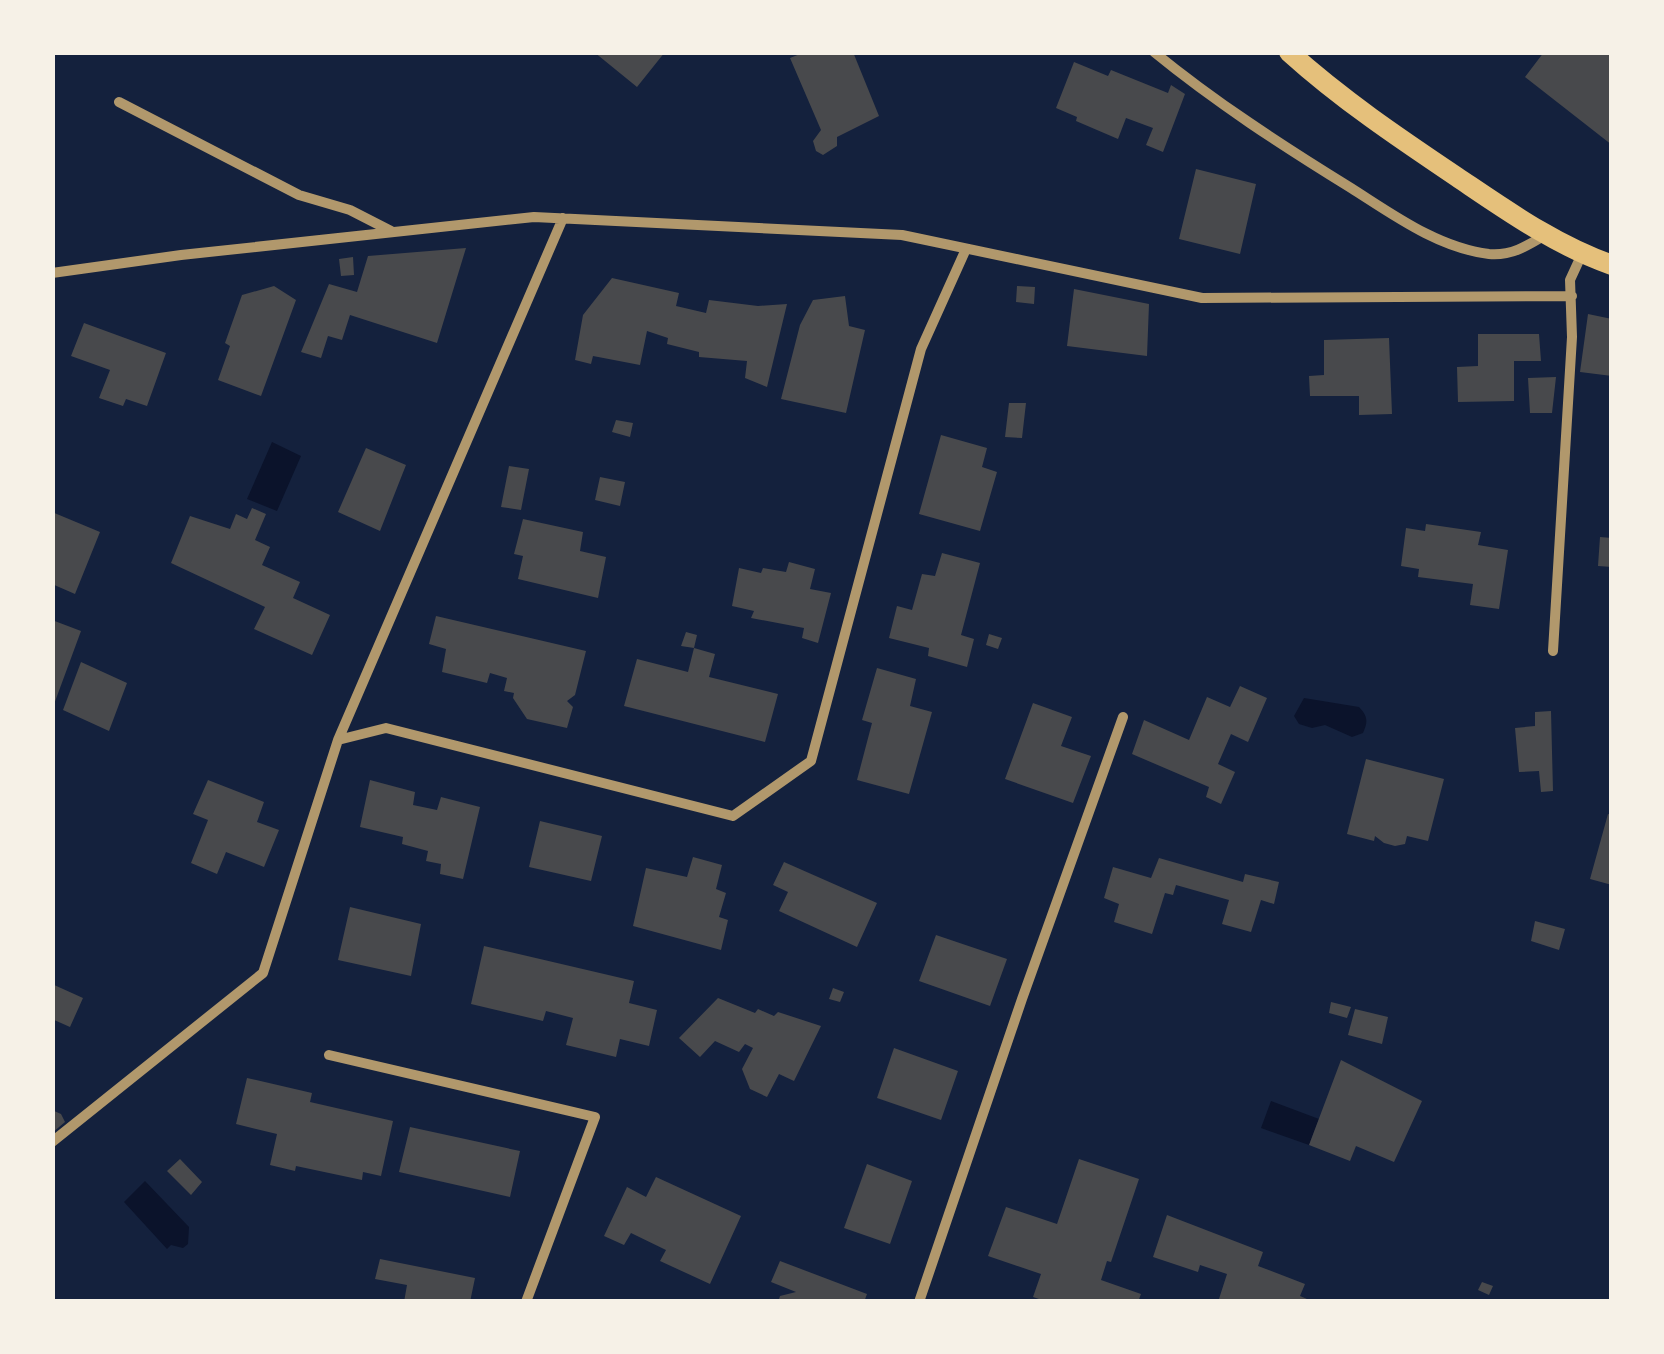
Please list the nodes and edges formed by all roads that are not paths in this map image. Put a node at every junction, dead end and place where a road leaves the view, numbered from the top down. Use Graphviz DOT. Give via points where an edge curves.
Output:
graph roads {
  1 [pos="1154,52"];
  2 [pos="1288,52"];
  3 [pos="119,102"];
  4 [pos="563,218"];
  5 [pos="392,231"];
  6 [pos="1546,235"];
  7 [pos="966,248"];
  8 [pos="1582,254"];
  9 [pos="1612,265"];
  10 [pos="52,273"];
  11 [pos="1572,296"];
  12 [pos="1553,651"];
  13 [pos="1124,717"];
  14 [pos="338,740"];
  15 [pos="330,1055"];
  16 [pos="52,1142"];
  17 [pos="526,1302"];
  18 [pos="919,1302"];
  1 -- 6 [label="street" via="1311,163 1452,245 1518,252"];
  2 -- 6 [label="main road" via="1388,130"];
  3 -- 5 [label="street" via="299,195"];
  4 -- 5 [label="street"];
  4 -- 7 [label="street" via="902,235"];
  4 -- 14 [label="street"];
  5 -- 10 [label="street"];
  6 -- 8 [label="main road"];
  7 -- 11 [label="street" via="1202,298"];
  7 -- 14 [label="street" via="921,349 811,761 732,816 386,728"];
  8 -- 9 [label="main road"];
  8 -- 11 [label="street" via="1570,280"];
  11 -- 12 [label="street"];
  13 -- 18 [label="street"];
  14 -- 16 [label="street" via="263,974"];
  15 -- 17 [label="street" via="595,1117"];
}
